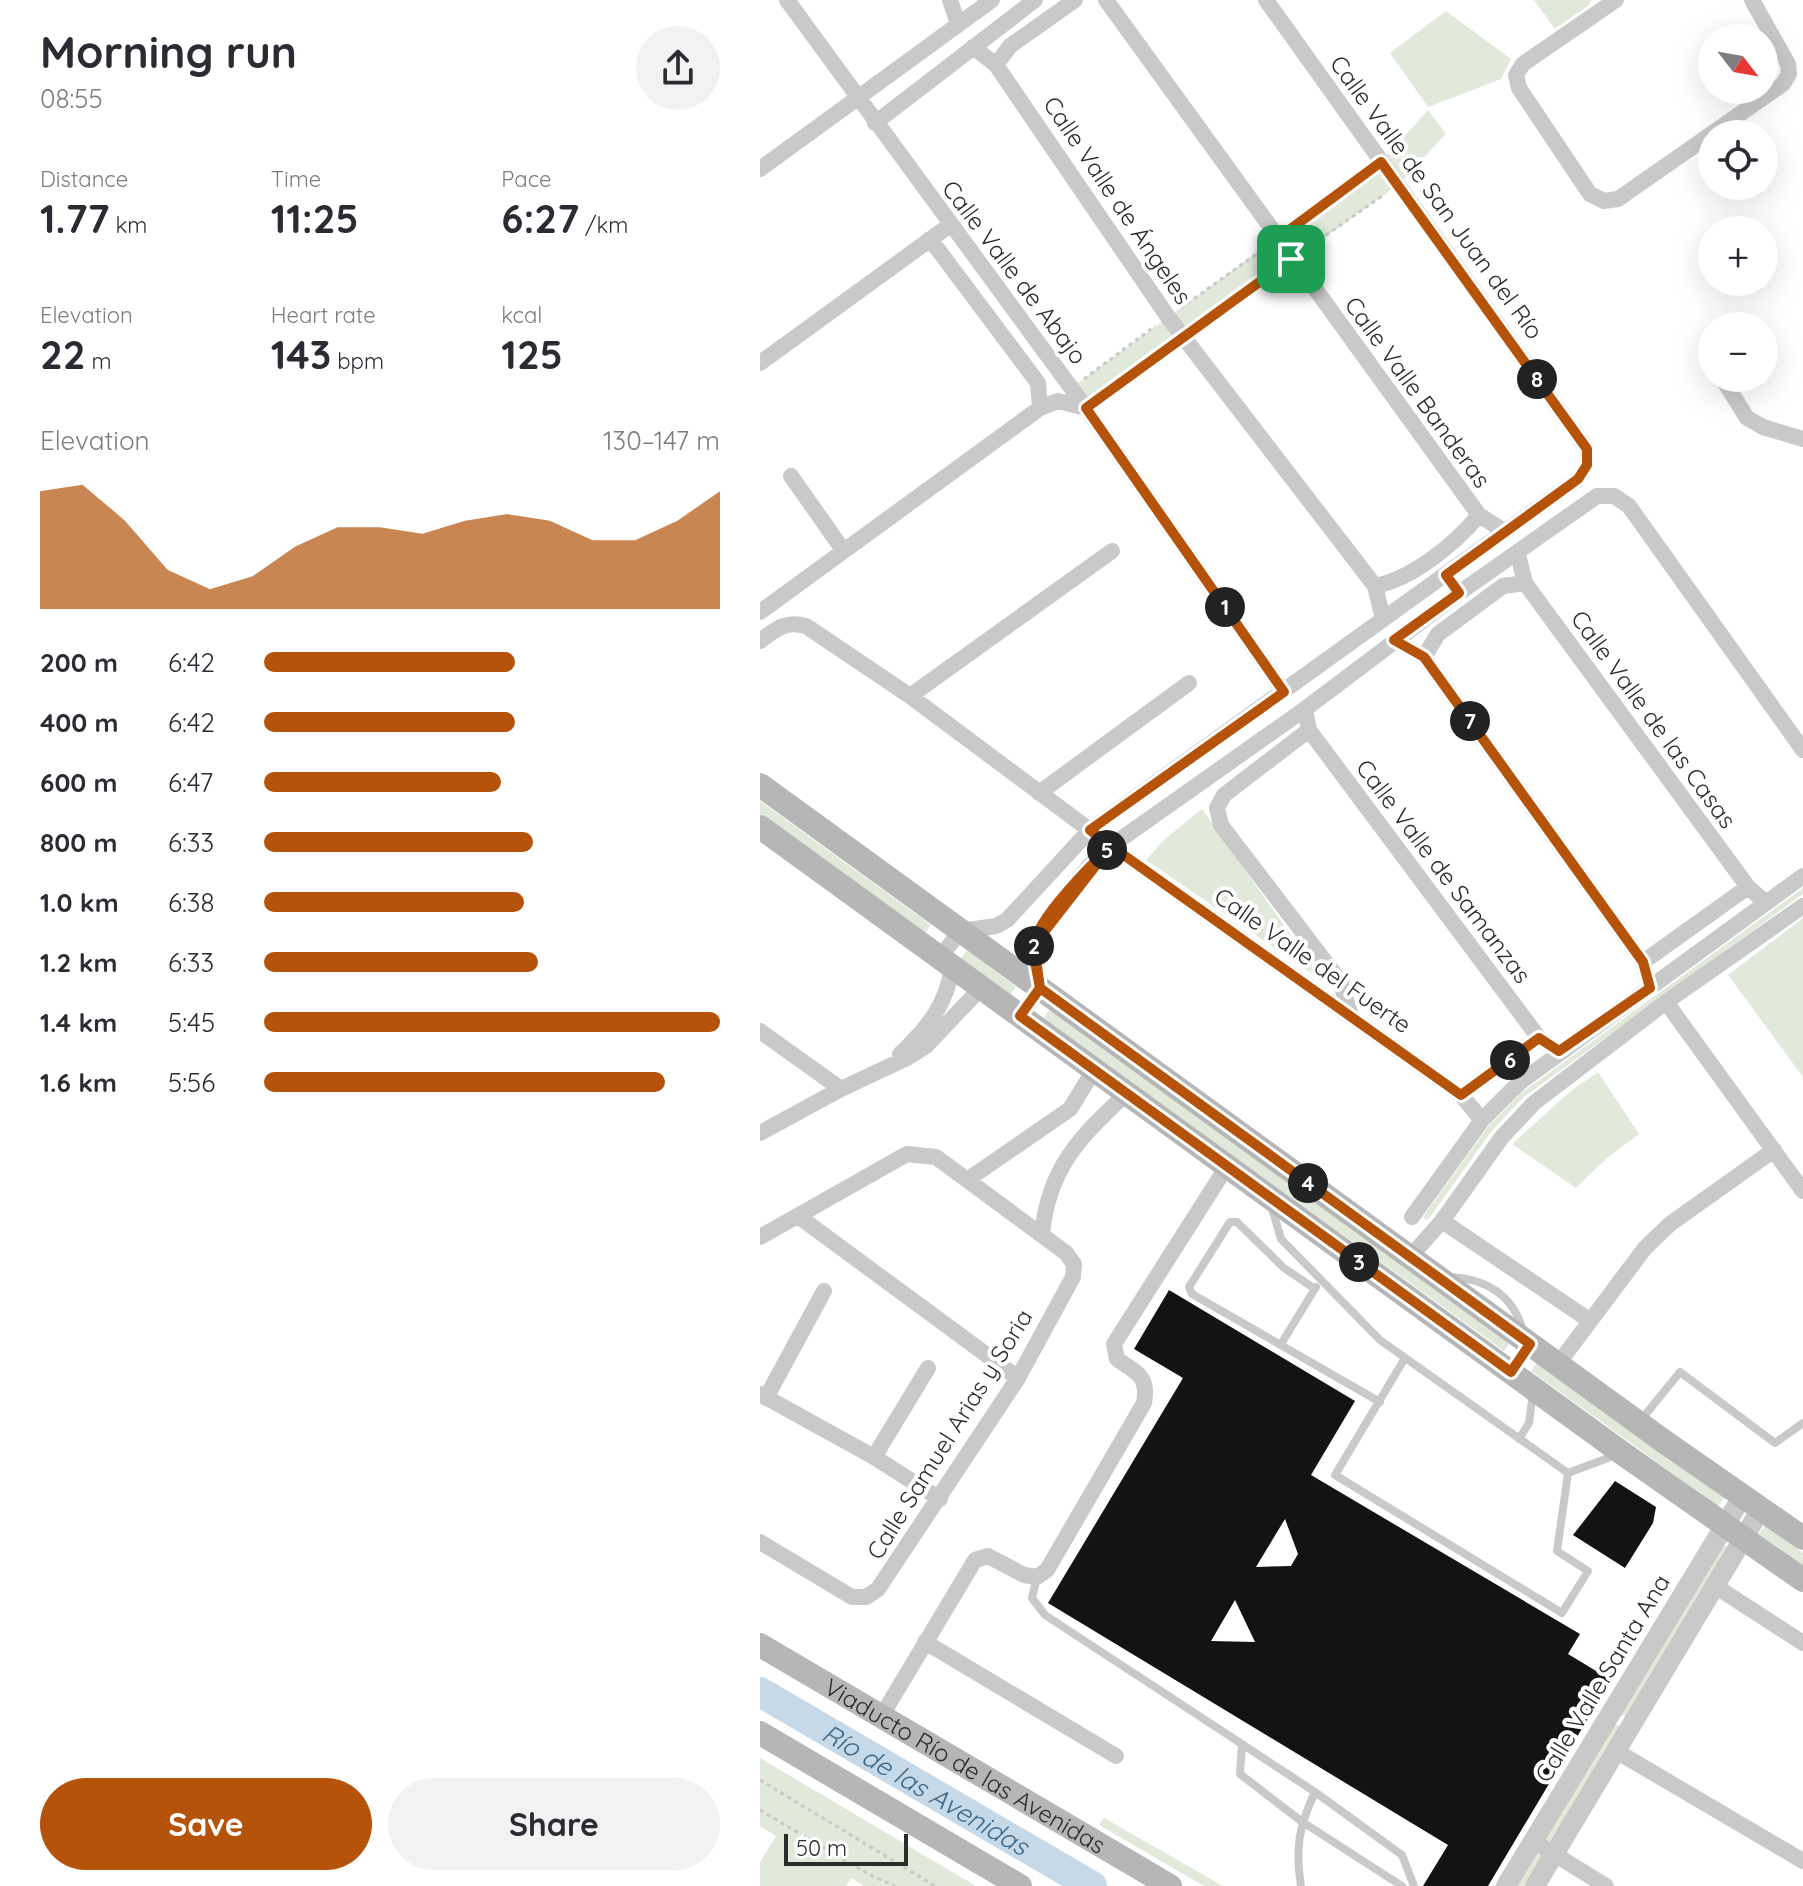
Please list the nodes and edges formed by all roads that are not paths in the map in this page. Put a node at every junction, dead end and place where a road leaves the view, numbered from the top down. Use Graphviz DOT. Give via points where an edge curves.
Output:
graph roads {
  1 [pos="787,0"];
  2 [pos="950,0"];
  3 [pos="992,0"];
  4 [pos="1075,0"];
  5 [pos="1106,0"];
  6 [pos="1266,0"];
  7 [pos="1752,0"];
  8 [pos="1032,1"];
  9 [pos="1611,1"];
  10 [pos="958,24"];
  11 [pos="973,47"];
  12 [pos="996,65"];
  13 [pos="858,97"];
  14 [pos="875,123"];
  15 [pos="760,169"];
  16 [pos="950,225"];
  17 [pos="930,239"];
  18 [pos="760,363"];
  19 [pos="1731,392"];
  20 [pos="1040,408"];
  21 [pos="1086,408"];
  22 [pos="1803,439"];
  23 [pos="791,476"];
  24 [pos="1479,515"];
  25 [pos="1504,531"];
  26 [pos="843,550"];
  27 [pos="1112,551"];
  28 [pos="1518,554"];
  29 [pos="1446,575"];
  30 [pos="1525,583"];
  31 [pos="1375,586"];
  32 [pos="1459,593"];
  33 [pos="760,612"];
  34 [pos="1383,619"];
  35 [pos="1394,640"];
  36 [pos="760,641"];
  37 [pos="1424,657"];
  38 [pos="1189,683"];
  39 [pos="1284,692"];
  40 [pos="910,696"];
  41 [pos="1305,709"];
  42 [pos="1309,730"];
  43 [pos="1803,750"];
  44 [pos="760,785"];
  45 [pos="1039,793"];
  46 [pos="760,827"];
  47 [pos="1090,830"];
  48 [pos="1111,846"];
  49 [pos="1803,876"];
  50 [pos="1748,887"];
  51 [pos="1766,903"];
  52 [pos="1803,906"];
  53 [pos="960,931"];
  54 [pos="946,962"];
  55 [pos="1643,962"];
  56 [pos="981,988"];
  57 [pos="1040,988"];
  58 [pos="1650,988"];
  59 [pos="1666,1002"];
  60 [pos="1020,1016"];
  61 [pos="1351,1016"];
  62 [pos="760,1031"];
  63 [pos="1539,1038"];
  64 [pos="1559,1051"];
  65 [pos="887,1066"];
  66 [pos="1094,1070"];
  67 [pos="841,1089"];
  68 [pos="1127,1093"];
  69 [pos="1461,1095"];
  70 [pos="1482,1120"];
  71 [pos="760,1133"];
  72 [pos="1774,1150"];
  73 [pos="1227,1166"];
  74 [pos="967,1180"];
  75 [pos="1803,1191"];
  76 [pos="1268,1196"];
  77 [pos="798,1216"];
  78 [pos="1412,1217"];
  79 [pos="1442,1221"];
  80 [pos="1042,1235"];
  81 [pos="760,1237"];
  82 [pos="1410,1257"];
  83 [pos="1321,1280"];
  84 [pos="1315,1289"];
  85 [pos="824,1291"];
  86 [pos="1589,1320"];
  87 [pos="1528,1342"];
  88 [pos="1281,1344"];
  89 [pos="1405,1358"];
  90 [pos="1558,1364"];
  91 [pos="928,1368"];
  92 [pos="1511,1372"];
  93 [pos="1018,1378"];
  94 [pos="1534,1389"];
  95 [pos="763,1396"];
  96 [pos="1380,1402"];
  97 [pos="1639,1423"];
  98 [pos="1803,1423"];
  99 [pos="1519,1439"];
  100 [pos="1622,1453"];
  101 [pos="874,1457"];
  102 [pos="1568,1473"];
  103 [pos="940,1499"];
  104 [pos="1752,1503"];
  105 [pos="1734,1532"];
  106 [pos="1803,1538"];
  107 [pos="760,1542"];
  108 [pos="1037,1577"];
  109 [pos="1803,1580"];
  110 [pos="1715,1586"];
  111 [pos="925,1642"];
  112 [pos="1803,1643"];
  113 [pos="760,1645"];
  114 [pos="881,1717"];
  115 [pos="1609,1717"];
  116 [pos="1629,1729"];
  117 [pos="760,1733"];
  118 [pos="1242,1744"];
  119 [pos="1616,1751"];
  120 [pos="1116,1756"];
  121 [pos="1315,1792"];
  122 [pos="1301,1821"];
  123 [pos="1533,1841"];
  124 [pos="1554,1854"];
  125 [pos="1803,1861"];
  126 [pos="1020,1886"];
  127 [pos="1170,1886"];
  128 [pos="1301,1886"];
  129 [pos="1402,1886"];
  130 [pos="1414,1886"];
  131 [pos="1506,1886"];
  132 [pos="1535,1886"];
  133 [pos="1606,1886"];
  1 -- 13 [label="street, Calle Valle de Abajo"];
  2 -- 10 [label="street"];
  3 -- 10 [label="street"];
  4 -- 12 [label="street" via="1010,46"];
  5 -- 24 [label="street, Calle Valle Banderas"];
  6 -- 25 [label="street, Calle Valle de San Juan del Río" via="1587,449 1587,465 1578,479"];
  7 -- 9 [label="street" via="1788,64 1783,84 1618,199 1604,201 1590,194 1519,88 1516,75 1523,64"];
  8 -- 11 [label="street"];
  10 -- 13 [label="street"];
  11 -- 12 [label="street, Calle Valle de Ángeles"];
  11 -- 14 [label="street"];
  12 -- 31 [label="street, Calle Valle de Ángeles" via="1168,317"];
  13 -- 14 [label="street, Calle Valle de Abajo"];
  13 -- 15 [label="street"];
  14 -- 16 [label="street, Calle Valle de Abajo"];
  16 -- 17 [label="street"];
  16 -- 21 [label="street, Calle Valle de Abajo"];
  17 -- 18 [label="street"];
  17 -- 20 [label="street, Calle Valle de Abajo" via="1038,383"];
  19 -- 22 [label="street" via="1747,418"];
  20 -- 21 [label="street" via="1058,401"];
  20 -- 26 [label="street"];
  21 -- 39 [label="street, Calle Valle de Abajo"];
  23 -- 26 [label="street"];
  24 -- 25 [label="street, Calle Valle Banderas"];
  24 -- 31 [label="street" via="1463,535 1397,581"];
  25 -- 29 [label="street"];
  26 -- 33 [label="street"];
  27 -- 40 [label="street"];
  28 -- 30 [label="street, Calle Valle de las Casas"];
  28 -- 32 [label="street"];
  28 -- 43 [label="street" via="1597,496 1614,496 1629,506"];
  29 -- 32 [label="street"];
  29 -- 34 [label="street"];
  30 -- 37 [label="street" via="1503,586 1492,594 1438,634"];
  30 -- 50 [label="street, Calle Valle de las Casas"];
  31 -- 34 [label="street, Calle Valle de Ángeles"];
  32 -- 35 [label="street"];
  34 -- 39 [label="street"];
  35 -- 37 [label="street"];
  35 -- 41 [label="street"];
  36 -- 40 [label="street, Calle Valle del Fuerte" via="779,626 806,626"];
  37 -- 55 [label="street"];
  38 -- 45 [label="street"];
  39 -- 47 [label="street"];
  40 -- 45 [label="street, Calle Valle del Fuerte"];
  41 -- 42 [label="street, Calle Valle de Samanzas"];
  41 -- 48 [label="street"];
  42 -- 61 [label="street" via="1224,795 1217,808 1221,825 1340,981"];
  42 -- 63 [label="street, Calle Valle de Samanzas"];
  44 -- 53 [label="main road"];
  45 -- 47 [label="street, Calle Valle del Fuerte"];
  46 -- 54 [label="main road"];
  47 -- 48 [label="street, Calle Valle del Fuerte"];
  47 -- 53 [label="street" via="1016,913 996,926"];
  48 -- 57 [label="street" via="1041,926 1034,945"];
  48 -- 61 [label="street, Calle Valle del Fuerte"];
  49 -- 51 [label="street"];
  50 -- 51 [label="street, Calle Valle de las Casas"];
  50 -- 55 [label="street"];
  51 -- 58 [label="street"];
  52 -- 59 [label="street"];
  53 -- 54 [label="street"];
  53 -- 57 [label="main road"];
  54 -- 56 [label="main road"];
  54 -- 65 [label="street" via="946,996 939,1010"];
  55 -- 58 [label="street"];
  56 -- 60 [label="main road"];
  56 -- 65 [label="street" via="926,1046"];
  57 -- 60 [label="street"];
  57 -- 82 [label="main road"];
  58 -- 64 [label="street"];
  59 -- 72 [label="street"];
  59 -- 79 [label="street" via="1534,1103 1502,1137"];
  60 -- 66 [label="main road"];
  61 -- 69 [label="street, Calle Valle del Fuerte"];
  62 -- 67 [label="street"];
  63 -- 64 [label="street, Calle Valle de Samanzas"];
  63 -- 69 [label="street"];
  64 -- 70 [label="street"];
  65 -- 67 [label="street"];
  66 -- 68 [label="main road"];
  66 -- 74 [label="street" via="1070,1109"];
  67 -- 71 [label="street"];
  68 -- 73 [label="main road"];
  68 -- 80 [label="street" via="1061,1165 1044,1210"];
  69 -- 70 [label="street, Calle Valle del Fuerte"];
  70 -- 78 [label="street"];
  72 -- 75 [label="street"];
  72 -- 86 [label="street" via="1670,1224"];
  73 -- 76 [label="main road"];
  73 -- 108 [label="street" via="1114,1344 1117,1359 1140,1375 1147,1389 1144,1403 1047,1570"];
  74 -- 77 [label="street, Calle Samuel Arias y Soria" via="936,1157 907,1154"];
  74 -- 80 [label="street, Calle Samuel Arias y Soria"];
  76 -- 83 [label="lane" via="1281,1239"];
  76 -- 92 [label="main road"];
  77 -- 81 [label="street, Calle Samuel Arias y Soria"];
  77 -- 93 [label="street"];
  79 -- 82 [label="street"];
  79 -- 86 [label="street"];
  80 -- 93 [label="street, Calle Samuel Arias y Soria" via="1066,1253 1074,1264 1073,1277"];
  82 -- 87 [label="main road"];
  83 -- 84 [label="lane"];
  83 -- 89 [label="lane"];
  84 -- 88 [label="lane"];
  84 -- 88 [label="lane" via="1284,1268 1237,1222 1230,1222 1189,1287 1192,1294"];
  85 -- 95 [label="street"];
  86 -- 90 [label="street"];
  87 -- 90 [label="main road"];
  87 -- 92 [label="main road"];
  88 -- 96 [label="lane"];
  89 -- 96 [label="lane"];
  89 -- 99 [label="lane"];
  90 -- 97 [label="main road"];
  91 -- 101 [label="street"];
  92 -- 94 [label="main road"];
  93 -- 103 [label="street, Calle Samuel Arias y Soria"];
  94 -- 99 [label="lane" via="1529,1423"];
  94 -- 100 [label="main road"];
  95 -- 101 [label="street"];
  96 -- 102 [label="lane" via="1335,1475 1562,1613 1588,1571 1557,1551"];
  97 -- 98 [label="lane" via="1680,1372 1775,1443"];
  97 -- 104 [label="main road"];
  99 -- 102 [label="lane"];
  100 -- 102 [label="lane"];
  100 -- 105 [label="main road"];
  101 -- 103 [label="street"];
  103 -- 107 [label="street, Calle Samuel Arias y Soria" via="878,1589 866,1597 852,1597"];
  104 -- 105 [label="street, Calle Valle Santa Ana"];
  104 -- 106 [label="main road"];
  105 -- 109 [label="main road"];
  105 -- 110 [label="street, Calle Valle Santa Ana"];
  105 -- 115 [label="street, Calle Valle Santa Ana"];
  108 -- 111 [label="street" via="988,1556 975,1560"];
  108 -- 118 [label="lane" via="1032,1598 1045,1615"];
  110 -- 112 [label="street"];
  110 -- 116 [label="street, Calle Valle Santa Ana"];
  111 -- 114 [label="street"];
  111 -- 120 [label="street"];
  113 -- 114 [label="main road, Viaducto Río de las Avenidas"];
  114 -- 127 [label="main road, Viaducto Río de las Avenidas"];
  115 -- 116 [label="street"];
  115 -- 123 [label="street, Calle Valle Santa Ana"];
  116 -- 119 [label="street, Calle Valle Santa Ana"];
  117 -- 126 [label="main road"];
  118 -- 121 [label="lane"];
  118 -- 122 [label="lane" via="1240,1774"];
  119 -- 124 [label="street, Calle Valle Santa Ana"];
  119 -- 125 [label="street"];
  121 -- 122 [label="lane"];
  121 -- 130 [label="lane" via="1402,1855"];
  122 -- 128 [label="lane"];
  122 -- 129 [label="lane"];
  123 -- 124 [label="street"];
  123 -- 131 [label="street, Calle Valle Santa Ana"];
  124 -- 132 [label="street, Calle Valle Santa Ana"];
  124 -- 133 [label="street"];
}
